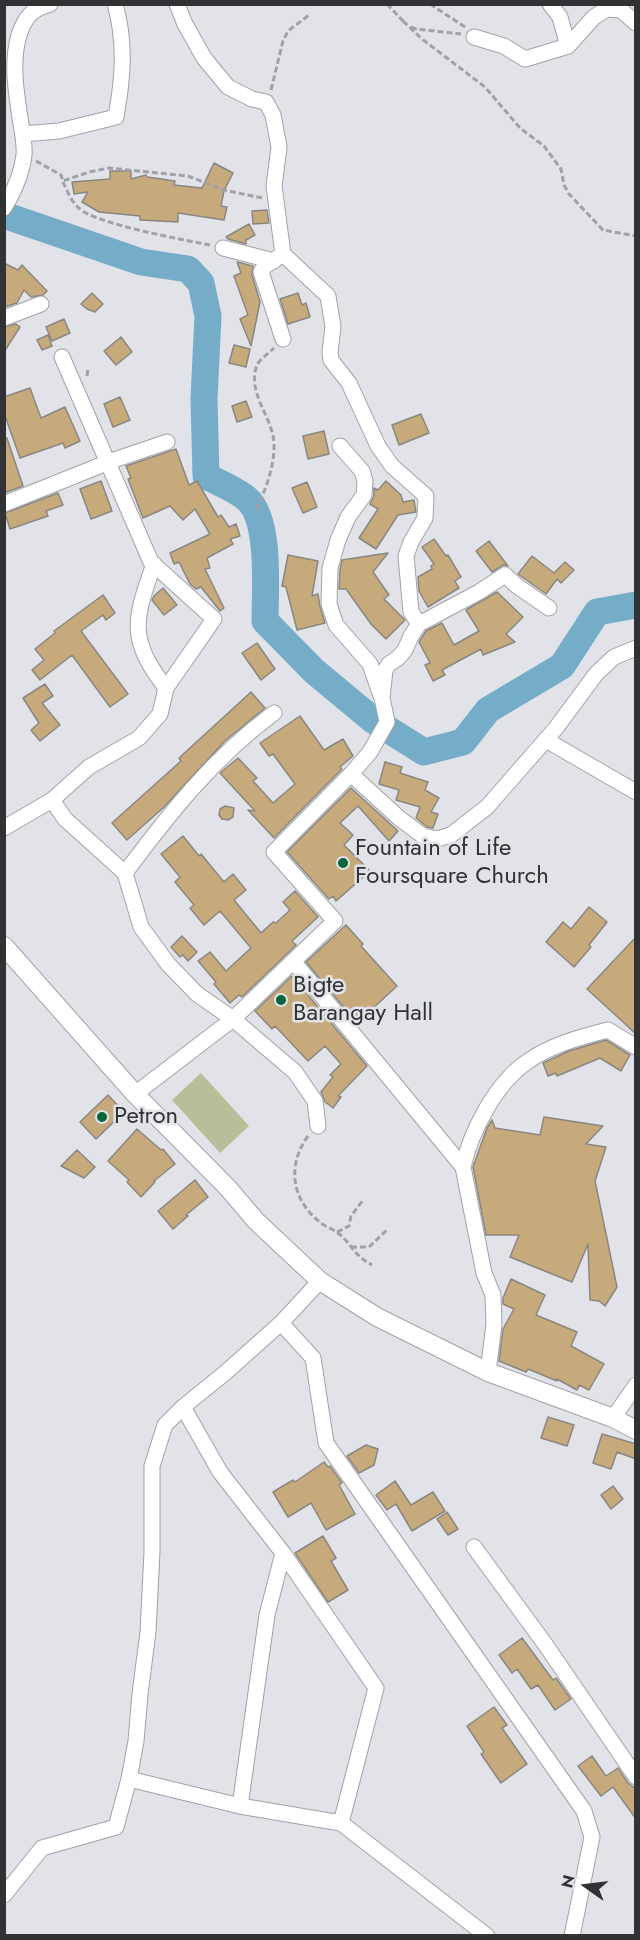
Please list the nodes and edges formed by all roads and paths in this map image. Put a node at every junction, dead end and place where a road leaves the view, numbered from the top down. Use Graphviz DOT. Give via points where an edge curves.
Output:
graph roads {
  1 [pos="50,4"];
  2 [pos="116,4"];
  3 [pos="177,4"];
  4 [pos="387,4"];
  5 [pos="430,4"];
  6 [pos="550,4"];
  7 [pos="607,7"];
  8 [pos="309,15"];
  9 [pos="403,21"];
  10 [pos="636,23"];
  11 [pos="474,37"];
  12 [pos="568,46"];
  13 [pos="266,102"];
  14 [pos="22,134"];
  15 [pos="24,155"];
  16 [pos="63,181"];
  17 [pos="276,200"];
  18 [pos="6,206"];
  19 [pos="636,236"];
  20 [pos="223,248"];
  21 [pos="279,258"];
  22 [pos="41,304"];
  23 [pos="4,318"];
  24 [pos="283,339"];
  25 [pos="62,357"];
  26 [pos="167,441"];
  27 [pos="339,446"];
  28 [pos="107,463"];
  29 [pos="4,504"];
  30 [pos="256,510"];
  31 [pos="154,564"];
  32 [pos="549,608"];
  33 [pos="419,624"];
  34 [pos="636,648"];
  35 [pos="166,688"];
  36 [pos="382,698"];
  37 [pos="274,714"];
  38 [pos="546,740"];
  39 [pos="351,774"];
  40 [pos="636,792"];
  41 [pos="51,800"];
  42 [pos="4,828"];
  43 [pos="125,873"];
  44 [pos="4,946"];
  45 [pos="293,961"];
  46 [pos="232,1019"];
  47 [pos="636,1047"];
  48 [pos="135,1094"];
  49 [pos="318,1126"];
  50 [pos="463,1167"];
  51 [pos="363,1200"];
  52 [pos="387,1230"];
  53 [pos="337,1232"];
  54 [pos="351,1247"];
  55 [pos="372,1265"];
  56 [pos="320,1281"];
  57 [pos="281,1323"];
  58 [pos="488,1372"];
  59 [pos="636,1385"];
  60 [pos="183,1407"];
  61 [pos="613,1418"];
  62 [pos="636,1430"];
  63 [pos="474,1547"];
  64 [pos="283,1553"];
  65 [pos="636,1777"];
  66 [pos="129,1779"];
  67 [pos="240,1806"];
  68 [pos="341,1823"];
  69 [pos="7,1887"];
  70 [pos="487,1935"];
  71 [pos="573,1935"];
  1 -- 14 [label="street" via="30,13 15,48 14,81"];
  2 -- 14 [label="street" via="123,45 116,117 59,131"];
  3 -- 13 [label="street" via="204,58 228,87"];
  4 -- 9 [label="path"];
  5 -- 11 [label="path" via="461,23"];
  6 -- 12 [label="street" via="560,16"];
  7 -- 10 [label="street" via="621,10"];
  7 -- 12 [label="street"];
  8 -- 13 [label="path" via="288,31 283,41"];
  9 -- 11 [label="path" via="416,29"];
  9 -- 19 [label="path" via="485,87 520,128 544,146 561,169 569,194 603,230"];
  11 -- 12 [label="street" via="504,46 525,59"];
  13 -- 17 [label="street" via="273,114 279,147"];
  14 -- 15 [label="street"];
  15 -- 16 [label="path" via="62,175"];
  15 -- 18 [label="street"];
  16 -- 17 [label="path" via="109,168 188,176 224,190"];
  16 -- 20 [label="path" via="81,210 99,218"];
  17 -- 21 [label="street"];
  20 -- 21 [label="street"];
  21 -- 24 [label="street" via="265,266 261,275"];
  21 -- 33 [label="street" via="328,296 333,327 331,360 349,383 378,446 392,466 426,496 425,518 406,556 411,612"];
  22 -- 23 [label="street"];
  24 -- 30 [label="path" via="258,364 256,394 275,446"];
  25 -- 28 [label="street"];
  26 -- 28 [label="street"];
  27 -- 36 [label="street" via="362,471 365,481 364,495 338,540 330,568 329,604 336,625 370,664"];
  28 -- 29 [label="street"];
  28 -- 31 [label="street"];
  31 -- 35 [label="street" via="140,603 137,629 150,666"];
  31 -- 35 [label="street" via="214,619"];
  32 -- 33 [label="street" via="505,575"];
  33 -- 36 [label="street" via="405,650 385,670"];
  34 -- 38 [label="street" via="614,657 596,674"];
  35 -- 41 [label="street" via="160,714 139,738 89,767"];
  36 -- 39 [label="street" via="387,722 370,753"];
  37 -- 43 [label="street" via="248,732 176,806"];
  38 -- 39 [label="street" via="488,807 451,835 437,839 423,836 399,818"];
  38 -- 40 [label="street"];
  39 -- 45 [label="street" via="274,852 335,921"];
  41 -- 42 [label="street"];
  41 -- 43 [label="street" via="65,819"];
  43 -- 46 [label="street" via="141,927 168,964 197,994"];
  44 -- 48 [label="main road"];
  45 -- 46 [label="street"];
  45 -- 50 [label="street"];
  46 -- 48 [label="street"];
  46 -- 49 [label="street" via="295,1072 315,1101"];
  47 -- 50 [label="street" via="608,1029 567,1041 527,1062 504,1084 479,1122"];
  48 -- 56 [label="main road" via="256,1221"];
  49 -- 53 [label="path" via="300,1149 294,1169 298,1195 310,1214"];
  50 -- 58 [label="street" via="484,1273 493,1294"];
  51 -- 53 [label="path" via="349,1226"];
  52 -- 54 [label="path" via="369,1247"];
  53 -- 54 [label="path"];
  54 -- 55 [label="path"];
  56 -- 57 [label="street"];
  56 -- 58 [label="main road" via="377,1317"];
  57 -- 60 [label="street"];
  57 -- 71 [label="street" via="313,1358 326,1443 584,1811 592,1836"];
  58 -- 61 [label="main road"];
  59 -- 61 [label="street"];
  60 -- 64 [label="street" via="220,1472"];
  60 -- 66 [label="street" via="165,1425 152,1466 148,1632"];
  61 -- 62 [label="main road"];
  63 -- 65 [label="street"];
  64 -- 67 [label="street" via="267,1615"];
  64 -- 68 [label="street" via="376,1688"];
  66 -- 67 [label="street"];
  66 -- 69 [label="street" via="116,1827 42,1848"];
  67 -- 68 [label="street"];
  68 -- 70 [label="street"];
}
